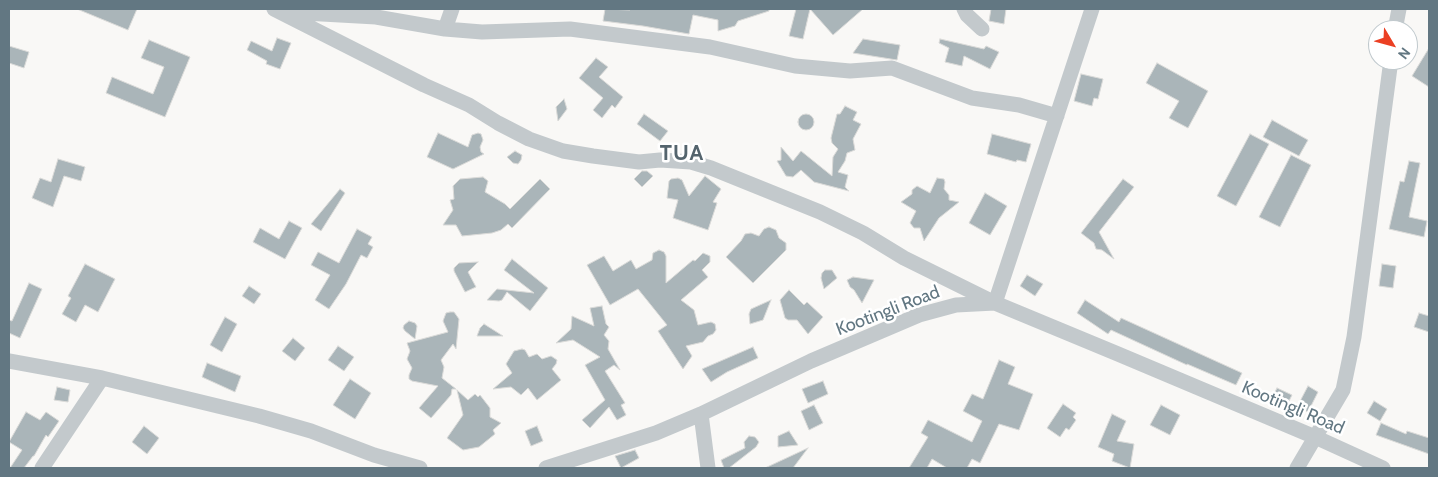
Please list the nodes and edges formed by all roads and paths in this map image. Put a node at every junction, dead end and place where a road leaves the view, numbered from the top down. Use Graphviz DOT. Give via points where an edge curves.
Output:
graph roads {
  1 [pos="452,9"];
  2 [pos="964,9"];
  3 [pos="1092,9"];
  4 [pos="277,10"];
  5 [pos="445,29"];
  6 [pos="982,29"];
  7 [pos="1390,70"];
  8 [pos="1057,116"];
  9 [pos="995,303"];
  10 [pos="9,361"];
  11 [pos="102,378"];
  12 [pos="701,414"];
  13 [pos="1315,438"];
  14 [pos="42,468"];
  15 [pos="420,468"];
  16 [pos="546,468"];
  17 [pos="708,468"];
  18 [pos="1297,468"];
  19 [pos="1383,468"];
  1 -- 5 [label="street"];
  2 -- 6 [label="street"];
  3 -- 8 [label="street"];
  4 -- 5 [label="street" via="376,17"];
  4 -- 9 [label="street" via="469,105 529,139 563,151 593,156 640,162 691,162 711,168 820,212"];
  5 -- 8 [label="street" via="482,32 570,29 710,47 795,66 850,71 892,68 972,98 1019,105"];
  7 -- 13 [label="street" via="1354,338 1343,390"];
  8 -- 9 [label="street"];
  9 -- 12 [label="street, Kootingli Road" via="956,305 919,315 811,361"];
  9 -- 13 [label="street, Kootingli Road"];
  10 -- 11 [label="street"];
  11 -- 14 [label="street"];
  11 -- 15 [label="street" via="259,416"];
  12 -- 16 [label="street, Kootingli Road" via="656,433"];
  12 -- 17 [label="street"];
  13 -- 18 [label="street"];
  13 -- 19 [label="street, Kootingli Road"];
}
